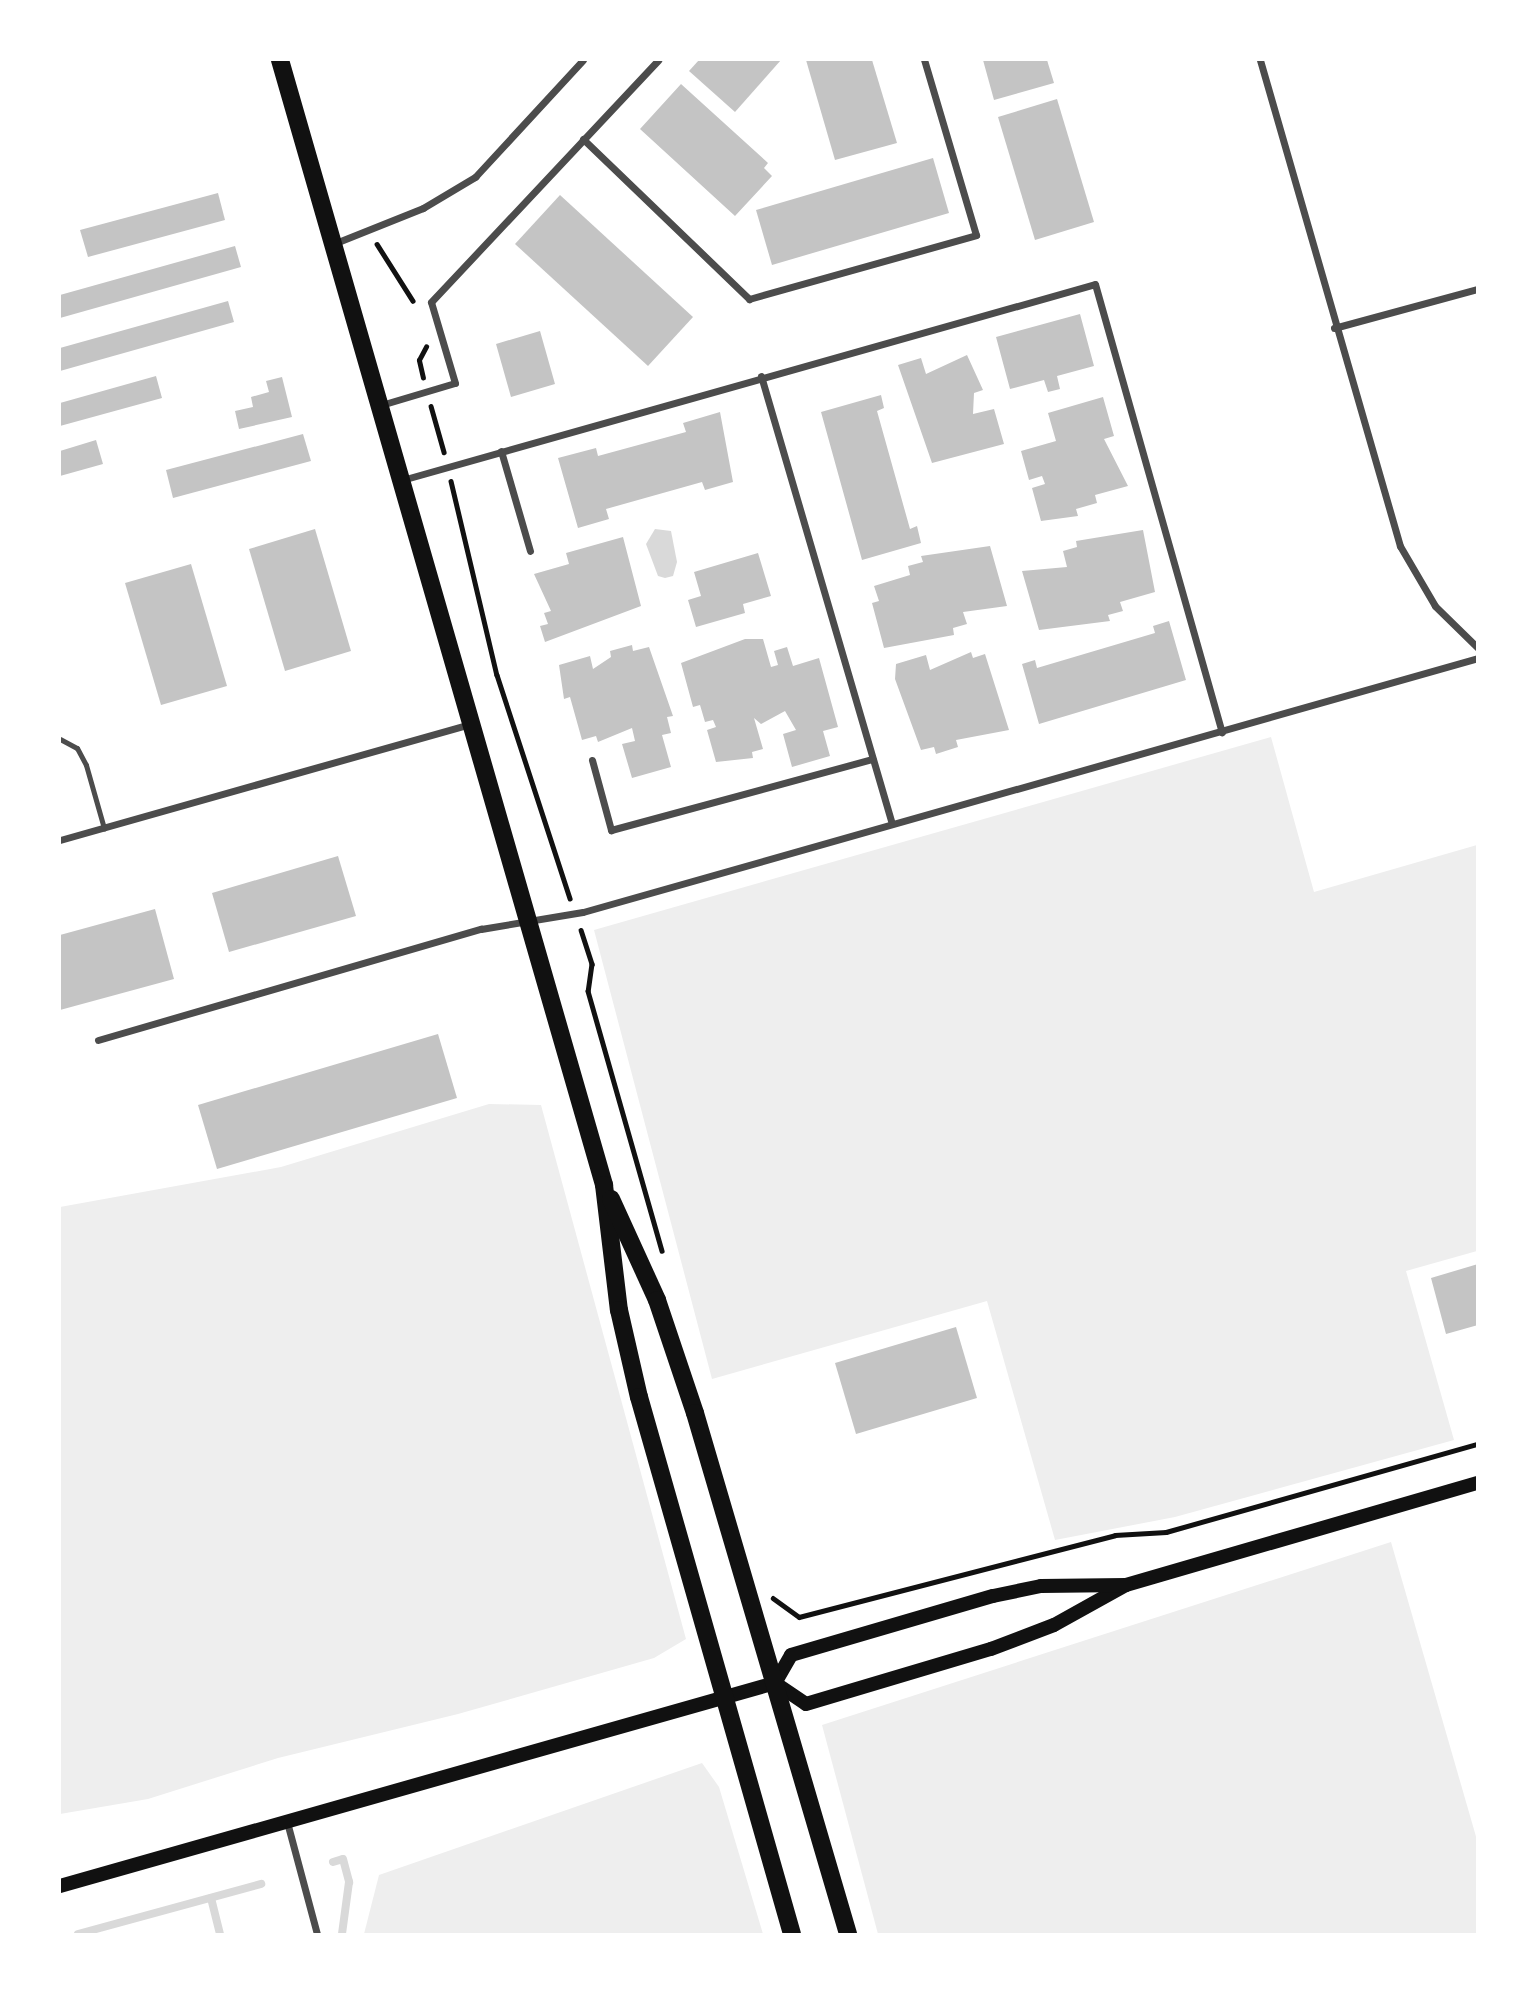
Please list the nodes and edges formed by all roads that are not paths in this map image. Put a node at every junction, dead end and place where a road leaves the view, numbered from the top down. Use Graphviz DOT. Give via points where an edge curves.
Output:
graph roads {
  1 [pos="281,60"];
  2 [pos="583,60"];
  3 [pos="657,60"];
  4 [pos="924,60"];
  5 [pos="1260,60"];
  6 [pos="583,139"];
  7 [pos="334,244"];
  8 [pos="1478,289"];
  9 [pos="1334,328"];
  10 [pos="761,376"];
  11 [pos="380,405"];
  12 [pos="501,451"];
  13 [pos="401,480"];
  14 [pos="530,551"];
  15 [pos="1478,649"];
  16 [pos="1478,659"];
  17 [pos="472,723"];
  18 [pos="1222,732"];
  19 [pos="60,739"];
  20 [pos="873,759"];
  21 [pos="592,760"];
  22 [pos="892,823"];
  23 [pos="104,828"];
  24 [pos="60,840"];
  25 [pos="529,921"];
  26 [pos="97,1040"];
  27 [pos="604,1185"];
  28 [pos="1478,1367"];
  29 [pos="1478,1382"];
  30 [pos="1478,1483"];
  31 [pos="1126,1585"];
  32 [pos="775,1683"];
  33 [pos="722,1698"];
  34 [pos="287,1822"];
  35 [pos="60,1886"];
  36 [pos="317,1934"];
  37 [pos="792,1934"];
  38 [pos="848,1934"];
  1 -- 7 [label="main road"];
  2 -- 7 [label="street" via="475,177"];
  3 -- 6 [label="street"];
  4 -- 6 [label="street" via="976,234 749,299"];
  5 -- 9 [label="street"];
  6 -- 11 [label="street" via="431,302 455,383"];
  7 -- 11 [label="main road"];
  8 -- 9 [label="street"];
  9 -- 15 [label="street" via="1400,546 1435,606"];
  10 -- 12 [label="street"];
  10 -- 18 [label="street" via="1095,284"];
  10 -- 20 [label="street"];
  11 -- 13 [label="main road"];
  12 -- 13 [label="street"];
  12 -- 14 [label="street"];
  13 -- 17 [label="main road"];
  16 -- 18 [label="street"];
  17 -- 23 [label="street"];
  17 -- 25 [label="main road"];
  18 -- 22 [label="street"];
  19 -- 23 [label="lane" via="77,748 86,765"];
  20 -- 21 [label="street" via="611,830"];
  20 -- 22 [label="street"];
  22 -- 25 [label="street" via="575,913"];
  23 -- 24 [label="street"];
  25 -- 26 [label="street"];
  25 -- 27 [label="main road"];
  27 -- 32 [label="main road" via="671,1340"];
  27 -- 33 [label="main road" via="619,1310 639,1397"];
  28 -- 29 [label="lane"];
  30 -- 31 [label="main road"];
  31 -- 32 [label="main road" via="1041,1586 993,1596 790,1655"];
  31 -- 32 [label="main road" via="1054,1625 991,1650 806,1703"];
  32 -- 33 [label="main road"];
  32 -- 38 [label="main road"];
  33 -- 34 [label="main road"];
  33 -- 37 [label="main road"];
  34 -- 35 [label="main road"];
  34 -- 36 [label="street"];
}
